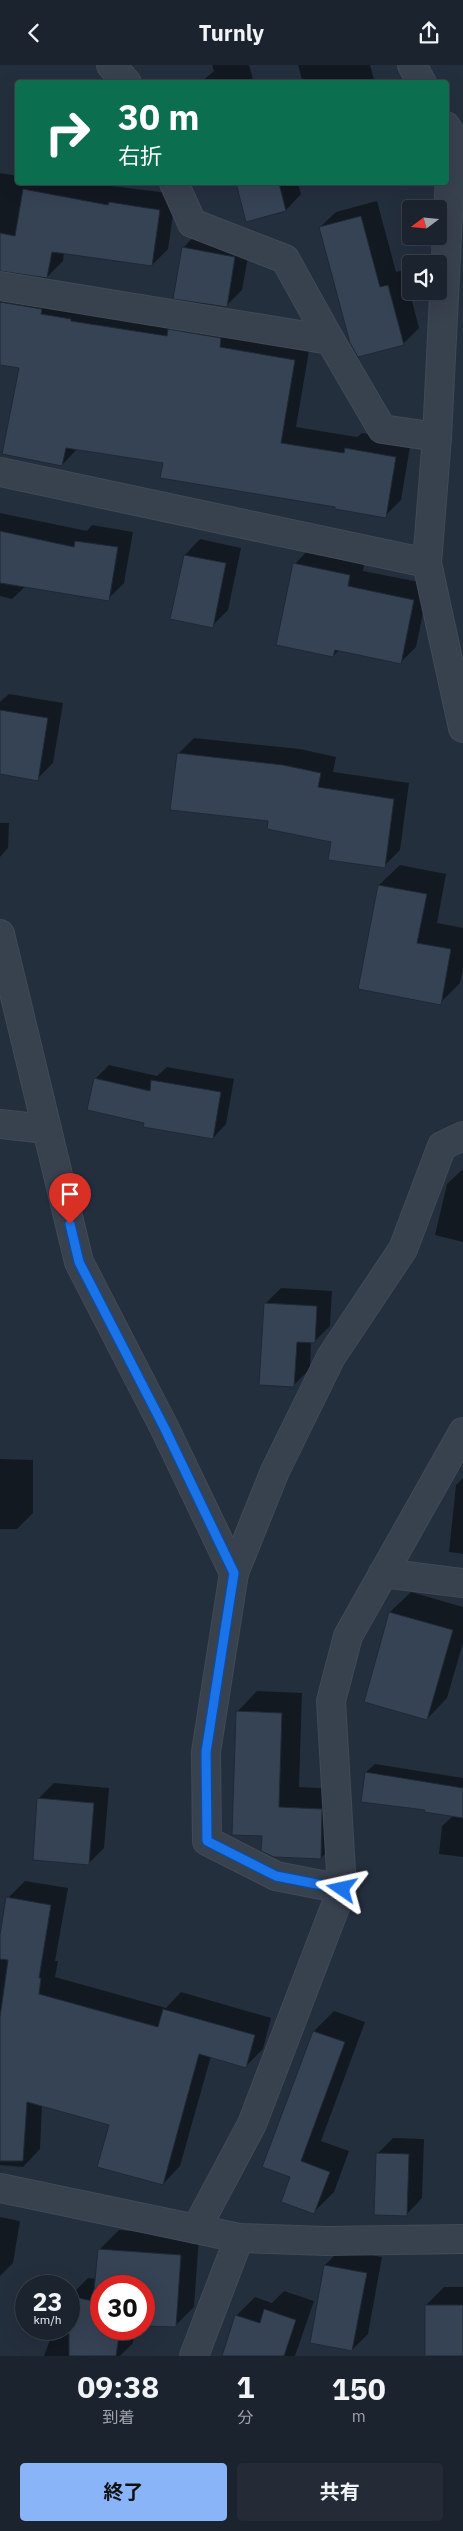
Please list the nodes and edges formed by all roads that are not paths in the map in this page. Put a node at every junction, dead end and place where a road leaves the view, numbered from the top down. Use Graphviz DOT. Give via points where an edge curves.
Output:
graph roads {
  1 [pos="111,65"];
  2 [pos="412,65"];
  3 [pos="124,80"];
  4 [pos="420,80"];
  5 [pos="449,130"];
  6 [pos="175,185"];
  7 [pos="0,286"];
  8 [pos="330,340"];
  9 [pos="437,437"];
  10 [pos="0,472"];
  11 [pos="427,563"];
  12 [pos="463,728"];
  13 [pos="0,934"];
  14 [pos="0,1124"];
  15 [pos="46,1129"];
  16 [pos="463,1136"];
  17 [pos="463,1432"];
  18 [pos="234,1573"];
  19 [pos="383,1573"];
  20 [pos="463,1583"];
  21 [pos="342,1889"];
  22 [pos="0,2188"];
  23 [pos="196,2229"];
  24 [pos="239,2238"];
  25 [pos="463,2239"];
  26 [pos="194,2356"];
  1 -- 3 [label="street"];
  2 -- 4 [label="street"];
  5 -- 9 [label="street" via="452,135"];
  6 -- 8 [label="street" via="192,223 285,259"];
  7 -- 8 [label="street"];
  8 -- 9 [label="street" via="382,429"];
  9 -- 11 [label="street"];
  10 -- 11 [label="street"];
  11 -- 12 [label="street"];
  13 -- 15 [label="street"];
  14 -- 15 [label="street"];
  15 -- 18 [label="street" via="79,1262"];
  16 -- 18 [label="street" via="442,1146 403,1249 332,1357 275,1471"];
  17 -- 19 [label="street"];
  18 -- 21 [label="street" via="206,1752 207,1841 276,1876"];
  19 -- 20 [label="street"];
  19 -- 21 [label="street" via="348,1635 331,1701"];
  21 -- 23 [label="street" via="252,2124"];
  22 -- 23 [label="street"];
  23 -- 24 [label="street"];
  24 -- 25 [label="street" via="327,2241"];
  24 -- 26 [label="street"];
}
